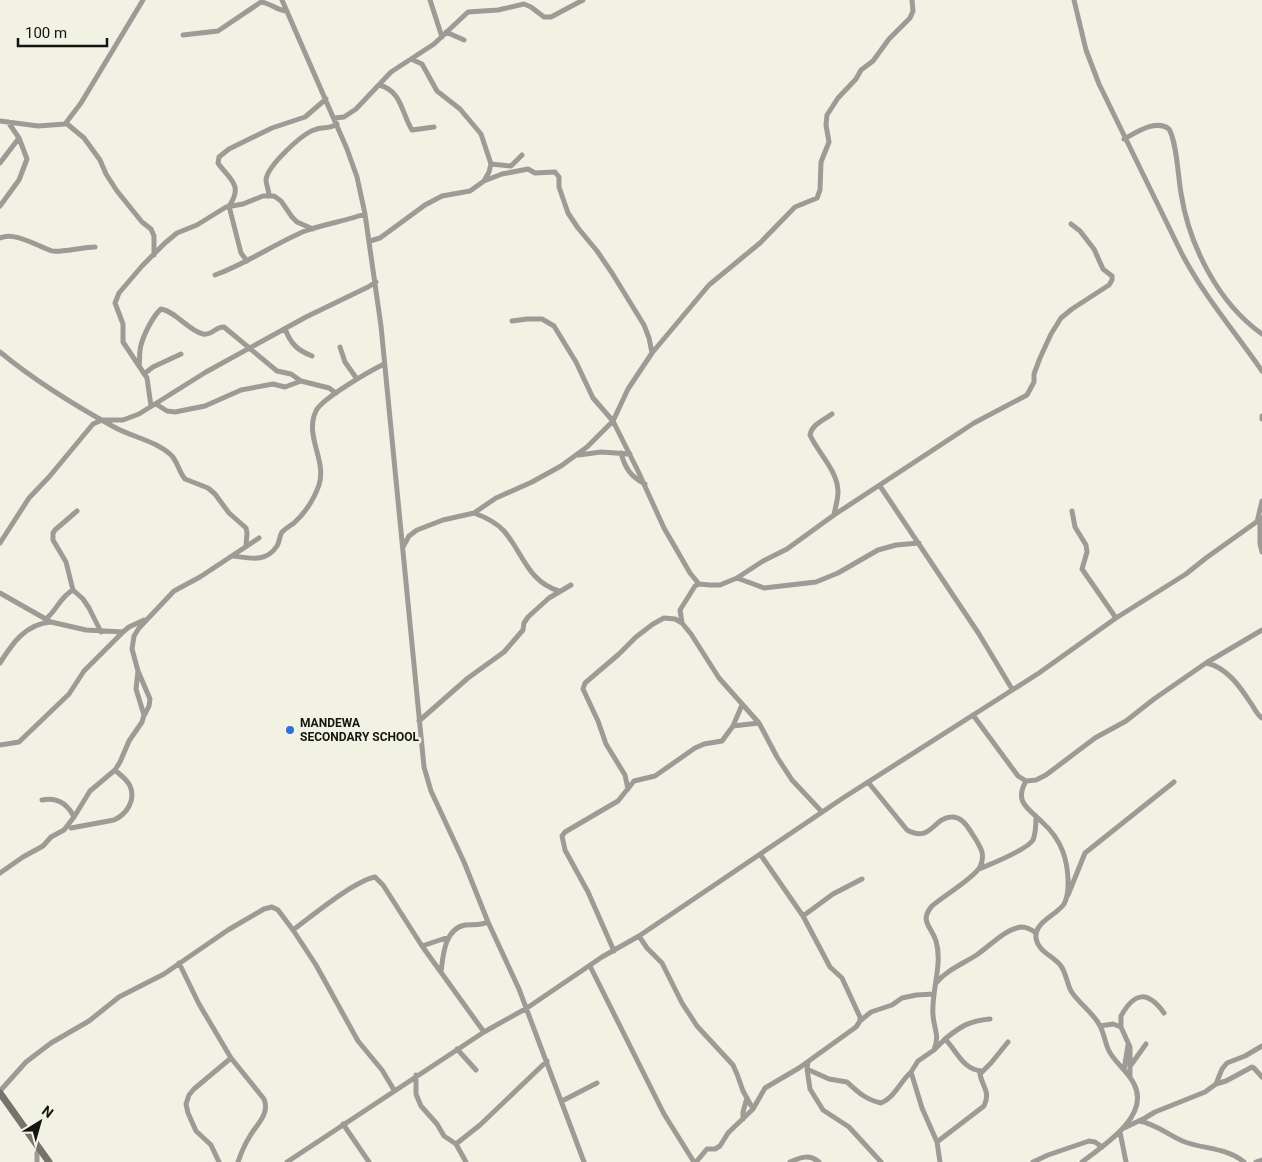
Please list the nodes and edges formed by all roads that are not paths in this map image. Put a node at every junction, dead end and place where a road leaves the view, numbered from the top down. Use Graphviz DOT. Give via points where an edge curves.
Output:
graph roads {
  1 [pos="143,0"];
  2 [pos="282,0"];
  3 [pos="430,0"];
  4 [pos="583,0"];
  5 [pos="912,0"];
  6 [pos="1074,0"];
  7 [pos="287,11"];
  8 [pos="446,32"];
  9 [pos="183,36"];
  10 [pos="442,37"];
  11 [pos="464,40"];
  12 [pos="410,59"];
  13 [pos="379,85"];
  14 [pos="326,99"];
  15 [pos="0,121"];
  16 [pos="336,121"];
  17 [pos="8,122"];
  18 [pos="66,123"];
  19 [pos="434,127"];
  20 [pos="19,138"];
  21 [pos="1124,139"];
  22 [pos="522,155"];
  23 [pos="0,163"];
  24 [pos="491,164"];
  25 [pos="484,181"];
  26 [pos="269,196"];
  27 [pos="0,206"];
  28 [pos="229,206"];
  29 [pos="365,214"];
  30 [pos="1071,224"];
  31 [pos="313,229"];
  32 [pos="0,238"];
  33 [pos="370,241"];
  34 [pos="95,247"];
  35 [pos="154,255"];
  36 [pos="247,261"];
  37 [pos="214,276"];
  38 [pos="376,282"];
  39 [pos="512,321"];
  40 [pos="285,329"];
  41 [pos="1262,334"];
  42 [pos="340,347"];
  43 [pos="251,348"];
  44 [pos="0,352"];
  45 [pos="652,353"];
  46 [pos="181,354"];
  47 [pos="312,356"];
  48 [pos="384,364"];
  49 [pos="139,366"];
  50 [pos="1262,372"];
  51 [pos="144,374"];
  52 [pos="357,380"];
  53 [pos="301,381"];
  54 [pos="336,393"];
  55 [pos="154,405"];
  56 [pos="832,414"];
  57 [pos="102,420"];
  58 [pos="612,421"];
  59 [pos="621,453"];
  60 [pos="630,454"];
  61 [pos="576,456"];
  62 [pos="645,484"];
  63 [pos="880,486"];
  64 [pos="1262,501"];
  65 [pos="1072,510"];
  66 [pos="77,511"];
  67 [pos="474,513"];
  68 [pos="834,515"];
  69 [pos="1260,520"];
  70 [pos="259,538"];
  71 [pos="0,543"];
  72 [pos="919,543"];
  73 [pos="246,546"];
  74 [pos="402,550"];
  75 [pos="1262,552"];
  76 [pos="232,556"];
  77 [pos="738,578"];
  78 [pos="699,584"];
  79 [pos="571,585"];
  80 [pos="73,590"];
  81 [pos="559,591"];
  82 [pos="0,593"];
  83 [pos="1116,618"];
  84 [pos="147,619"];
  85 [pos="48,621"];
  86 [pos="682,624"];
  87 [pos="1262,630"];
  88 [pos="101,632"];
  89 [pos="123,632"];
  90 [pos="1206,663"];
  91 [pos="0,664"];
  92 [pos="138,671"];
  93 [pos="1012,689"];
  94 [pos="742,705"];
  95 [pos="972,715"];
  96 [pos="143,718"];
  97 [pos="1262,718"];
  98 [pos="419,721"];
  99 [pos="759,723"];
  100 [pos="733,726"];
  101 [pos="0,745"];
  102 [pos="115,770"];
  103 [pos="1026,781"];
  104 [pos="868,782"];
  105 [pos="1174,782"];
  106 [pos="628,789"];
  107 [pos="42,800"];
  108 [pos="822,812"];
  109 [pos="1036,816"];
  110 [pos="74,818"];
  111 [pos="71,828"];
  112 [pos="760,854"];
  113 [pos="979,869"];
  114 [pos="0,873"];
  115 [pos="862,880"];
  116 [pos="1067,897"];
  117 [pos="802,916"];
  118 [pos="488,922"];
  119 [pos="293,930"];
  120 [pos="1036,933"];
  121 [pos="639,936"];
  122 [pos="449,937"];
  123 [pos="422,946"];
  124 [pos="614,951"];
  125 [pos="180,963"];
  126 [pos="590,966"];
  127 [pos="440,973"];
  128 [pos="936,983"];
  129 [pos="934,994"];
  130 [pos="527,1008"];
  131 [pos="1164,1012"];
  132 [pos="990,1020"];
  133 [pos="860,1021"];
  134 [pos="1100,1026"];
  135 [pos="1121,1027"];
  136 [pos="484,1032"];
  137 [pos="945,1039"];
  138 [pos="1008,1042"];
  139 [pos="1129,1042"];
  140 [pos="1146,1044"];
  141 [pos="1262,1046"];
  142 [pos="457,1049"];
  143 [pos="934,1050"];
  144 [pos="231,1058"];
  145 [pos="547,1061"];
  146 [pos="808,1062"];
  147 [pos="1131,1065"];
  148 [pos="807,1069"];
  149 [pos="476,1070"];
  150 [pos="1124,1070"];
  151 [pos="982,1071"];
  152 [pos="911,1072"];
  153 [pos="416,1075"];
  154 [pos="1130,1076"];
  155 [pos="1262,1077"];
  156 [pos="597,1083"];
  157 [pos="1216,1084"];
  158 [pos="394,1090"];
  159 [pos="0,1092"];
  160 [pos="747,1098"];
  161 [pos="562,1101"];
  162 [pos="752,1109"];
  163 [pos="743,1119"];
  164 [pos="1139,1121"];
  165 [pos="344,1124"];
  166 [pos="1122,1130"];
  167 [pos="937,1142"];
  168 [pos="456,1144"];
  169 [pos="1102,1147"];
  170 [pos="41,1149"];
  171 [pos="1262,1160"];
  172 [pos="291,1161"];
  173 [pos="36,1162"];
  174 [pos="49,1162"];
  175 [pos="219,1162"];
  176 [pos="238,1162"];
  177 [pos="369,1162"];
  178 [pos="466,1162"];
  179 [pos="584,1162"];
  180 [pos="695,1162"];
  181 [pos="790,1162"];
  182 [pos="819,1162"];
  183 [pos="880,1162"];
  184 [pos="940,1162"];
  185 [pos="1033,1162"];
  186 [pos="1082,1162"];
  187 [pos="1126,1162"];
  188 [pos="1244,1162"];
  189 [pos="1256,1162"];
  1 -- 18 [label="street"];
  2 -- 7 [label="street"];
  3 -- 10 [label="street"];
  4 -- 8 [label="street" via="551,18 524,4 498,10 471,11"];
  5 -- 45 [label="street" via="910,18 873,61 861,70 827,115 829,142 822,162 817,198 795,207 760,243 715,279"];
  6 -- 21 [label="street" via="1091,64"];
  7 -- 9 [label="street" via="265,2 257,3 218,31"];
  7 -- 14 [label="street"];
  8 -- 10 [label="street"];
  8 -- 11 [label="street"];
  10 -- 12 [label="street"];
  12 -- 13 [label="street"];
  12 -- 24 [label="street" via="422,64 437,91 460,109 481,134"];
  13 -- 16 [label="street" via="356,109"];
  13 -- 19 [label="street" via="395,94 412,130"];
  14 -- 16 [label="street"];
  14 -- 28 [label="street" via="304,117 272,128 222,154 218,163 235,186 235,196"];
  15 -- 17 [label="street"];
  16 -- 26 [label="street" via="331,128 314,130 281,156 266,179"];
  16 -- 29 [label="street" via="355,170"];
  17 -- 18 [label="street" via="38,126"];
  17 -- 20 [label="street"];
  18 -- 35 [label="street" via="84,138 117,191 151,229"];
  20 -- 23 [label="street"];
  20 -- 27 [label="street" via="27,159 19,180"];
  21 -- 41 [label="street" via="1153,125 1169,129 1184,212 1200,257 1233,307"];
  21 -- 50 [label="street" via="1191,271"];
  22 -- 24 [label="street" via="511,166"];
  24 -- 25 [label="street"];
  25 -- 33 [label="street" via="470,191 433,200 380,238"];
  25 -- 45 [label="street" via="528,169 535,173 558,174 568,214 612,273 644,326"];
  26 -- 28 [label="street"];
  26 -- 31 [label="street" via="281,201 297,222"];
  28 -- 35 [label="street" via="177,233"];
  28 -- 36 [label="street" via="241,253"];
  29 -- 31 [label="street"];
  29 -- 33 [label="street"];
  30 -- 63 [label="street" via="1094,249 1103,269 1112,276 1109,285 1061,318 1040,358 1027,395 974,423"];
  31 -- 36 [label="street" via="270,247"];
  32 -- 34 [label="street" via="10,235 53,251"];
  33 -- 38 [label="street"];
  35 -- 49 [label="street" via="115,300 124,324 123,342"];
  36 -- 37 [label="street"];
  38 -- 40 [label="street"];
  38 -- 48 [label="street"];
  39 -- 58 [label="street" via="542,319 554,326 593,398"];
  40 -- 43 [label="street"];
  40 -- 47 [label="street" via="295,348"];
  42 -- 52 [label="street"];
  43 -- 49 [label="street" via="224,327 211,334 203,334 171,312 161,309 140,346"];
  43 -- 53 [label="street" via="277,371 291,374"];
  43 -- 55 [label="street"];
  44 -- 57 [label="street" via="75,406"];
  45 -- 58 [label="street"];
  46 -- 51 [label="street"];
  48 -- 52 [label="street"];
  48 -- 74 [label="street"];
  49 -- 51 [label="street"];
  51 -- 55 [label="street"];
  52 -- 54 [label="street"];
  53 -- 54 [label="street"];
  53 -- 55 [label="street" via="285,387 273,384 241,390 205,406 175,412"];
  54 -- 76 [label="street" via="317,408 313,420 313,438 322,465 319,485 310,504 282,533 276,548 267,556 261,559"];
  55 -- 57 [label="street" via="131,418"];
  56 -- 68 [label="street" via="815,425 810,435 837,486"];
  57 -- 71 [label="street" via="90,426 29,498"];
  57 -- 73 [label="street" via="171,455 185,479 212,491 243,525 247,533"];
  58 -- 60 [label="street"];
  58 -- 61 [label="street"];
  59 -- 60 [label="street"];
  59 -- 61 [label="street" via="591,452"];
  59 -- 62 [label="street" via="630,474"];
  60 -- 62 [label="street"];
  61 -- 67 [label="street"];
  62 -- 78 [label="street" via="667,534"];
  63 -- 68 [label="street"];
  63 -- 72 [label="street"];
  64 -- 69 [label="street"];
  65 -- 83 [label="street" via="1075,527 1086,545 1082,569"];
  66 -- 80 [label="street" via="55,530 53,536 66,562"];
  67 -- 74 [label="street" via="417,530 409,536"];
  67 -- 81 [label="street" via="486,517 505,532 538,580"];
  68 -- 77 [label="street" via="803,539"];
  69 -- 75 [label="street"];
  69 -- 83 [label="street" via="1186,574"];
  70 -- 73 [label="street"];
  72 -- 77 [label="street" via="878,550 816,582 764,588"];
  72 -- 93 [label="street"];
  73 -- 76 [label="street"];
  74 -- 98 [label="street"];
  76 -- 84 [label="street" via="174,591"];
  77 -- 78 [label="street" via="720,584"];
  78 -- 86 [label="street" via="680,610"];
  79 -- 81 [label="street"];
  80 -- 85 [label="street" via="62,599"];
  80 -- 88 [label="street" via="89,608"];
  81 -- 98 [label="street" via="528,617 523,630 504,652 468,678"];
  82 -- 85 [label="street"];
  83 -- 93 [label="street"];
  84 -- 89 [label="street"];
  84 -- 92 [label="street" via="133,641"];
  85 -- 88 [label="street"];
  85 -- 91 [label="street" via="27,629"];
  86 -- 94 [label="street"];
  86 -- 106 [label="street" via="669,617 652,624 584,686 584,693 606,744 622,768"];
  87 -- 90 [label="street"];
  88 -- 89 [label="street"];
  89 -- 101 [label="street" via="84,670 69,694 19,742"];
  90 -- 97 [label="street" via="1226,673"];
  90 -- 103 [label="street" via="1126,721 1086,744 1059,767 1036,780"];
  92 -- 96 [label="street" via="136,689 144,711"];
  92 -- 96 [label="street" via="150,699"];
  93 -- 95 [label="street"];
  94 -- 99 [label="street"];
  94 -- 100 [label="street"];
  95 -- 103 [label="street" via="1011,769"];
  95 -- 104 [label="street"];
  96 -- 102 [label="street"];
  98 -- 118 [label="street" via="427,778"];
  99 -- 100 [label="street"];
  99 -- 108 [label="street" via="792,780"];
  100 -- 106 [label="street" via="722,741 695,748 655,776 634,781"];
  102 -- 110 [label="street" via="90,791"];
  102 -- 111 [label="street" via="130,787 129,808 114,820"];
  103 -- 109 [label="street" via="1021,792 1022,802"];
  104 -- 108 [label="street"];
  104 -- 113 [label="street" via="912,833 929,831 949,816 966,823 982,852"];
  105 -- 116 [label="street" via="1085,853"];
  106 -- 124 [label="street" via="618,801 562,836 565,850"];
  107 -- 110 [label="street" via="60,801 70,809"];
  108 -- 112 [label="street"];
  109 -- 113 [label="street" via="1031,842"];
  109 -- 116 [label="street" via="1062,849 1067,869"];
  110 -- 114 [label="street" via="43,846"];
  112 -- 117 [label="street"];
  112 -- 121 [label="street"];
  113 -- 128 [label="street" via="927,911 927,924 936,941"];
  115 -- 117 [label="street" via="833,894"];
  116 -- 120 [label="street" via="1061,909 1043,922"];
  117 -- 133 [label="street" via="830,967 842,978"];
  118 -- 122 [label="street" via="459,927"];
  118 -- 130 [label="street"];
  119 -- 123 [label="street" via="342,894 375,877"];
  119 -- 125 [label="street" via="278,910 272,907 264,909"];
  119 -- 158 [label="street" via="358,1041"];
  120 -- 128 [label="street" via="1028,928 1013,929 952,968"];
  120 -- 134 [label="street" via="1039,945 1060,966 1070,989"];
  121 -- 124 [label="street"];
  121 -- 160 [label="street" via="662,964 697,1026 732,1065"];
  122 -- 123 [label="street"];
  122 -- 127 [label="street"];
  123 -- 127 [label="street"];
  124 -- 126 [label="street"];
  125 -- 144 [label="street" via="199,1004"];
  125 -- 159 [label="street" via="119,997 89,1021 51,1043 26,1062"];
  126 -- 130 [label="street"];
  126 -- 180 [label="street" via="664,1114"];
  127 -- 136 [label="street"];
  128 -- 129 [label="street"];
  129 -- 133 [label="street" via="902,998 870,1012"];
  129 -- 143 [label="street" via="933,1015 938,1034"];
  130 -- 136 [label="street"];
  130 -- 145 [label="street"];
  131 -- 135 [label="street" via="1152,998 1138,998 1123,1011"];
  132 -- 137 [label="street" via="967,1023"];
  133 -- 146 [label="street"];
  134 -- 135 [label="street" via="1112,1024"];
  134 -- 150 [label="street" via="1109,1052"];
  135 -- 139 [label="street"];
  136 -- 142 [label="street"];
  137 -- 143 [label="street"];
  137 -- 151 [label="street" via="965,1065"];
  138 -- 151 [label="street"];
  139 -- 147 [label="street"];
  139 -- 150 [label="street"];
  140 -- 147 [label="street"];
  141 -- 157 [label="street" via="1227,1063"];
  142 -- 149 [label="street"];
  142 -- 153 [label="street"];
  143 -- 152 [label="street" via="918,1061"];
  144 -- 175 [label="street" via="194,1089 186,1104 196,1131 211,1145"];
  144 -- 176 [label="street" via="266,1105"];
  145 -- 161 [label="street"];
  145 -- 168 [label="street"];
  146 -- 148 [label="street"];
  146 -- 162 [label="street" via="766,1088"];
  147 -- 154 [label="street"];
  148 -- 152 [label="street" via="829,1079 847,1082 859,1094 881,1103"];
  148 -- 183 [label="street" via="810,1089 823,1110 849,1127"];
  150 -- 154 [label="street"];
  151 -- 167 [label="street" via="980,1077 987,1093 984,1106"];
  152 -- 167 [label="street" via="919,1101"];
  153 -- 158 [label="street"];
  153 -- 168 [label="street" via="416,1094 421,1106 444,1136"];
  154 -- 166 [label="street" via="1138,1093 1138,1102"];
  155 -- 157 [label="street" via="1252,1067"];
  156 -- 161 [label="street"];
  157 -- 164 [label="street"];
  158 -- 165 [label="street"];
  159 -- 170 [label="main road"];
  160 -- 162 [label="street"];
  160 -- 163 [label="street"];
  161 -- 179 [label="street"];
  162 -- 163 [label="street"];
  163 -- 180 [label="street" via="728,1132 720,1146 707,1149"];
  164 -- 166 [label="street"];
  164 -- 188 [label="street" via="1150,1123 1186,1142 1229,1153"];
  165 -- 172 [label="street"];
  165 -- 177 [label="street"];
  166 -- 169 [label="street"];
  166 -- 187 [label="street"];
  167 -- 184 [label="street"];
  168 -- 178 [label="street"];
  169 -- 185 [label="street" via="1089,1141"];
  169 -- 186 [label="street"];
  170 -- 173 [label="street"];
  170 -- 174 [label="main road"];
  171 -- 189 [label="street"];
  181 -- 182 [label="street" via="805,1156"];
}
